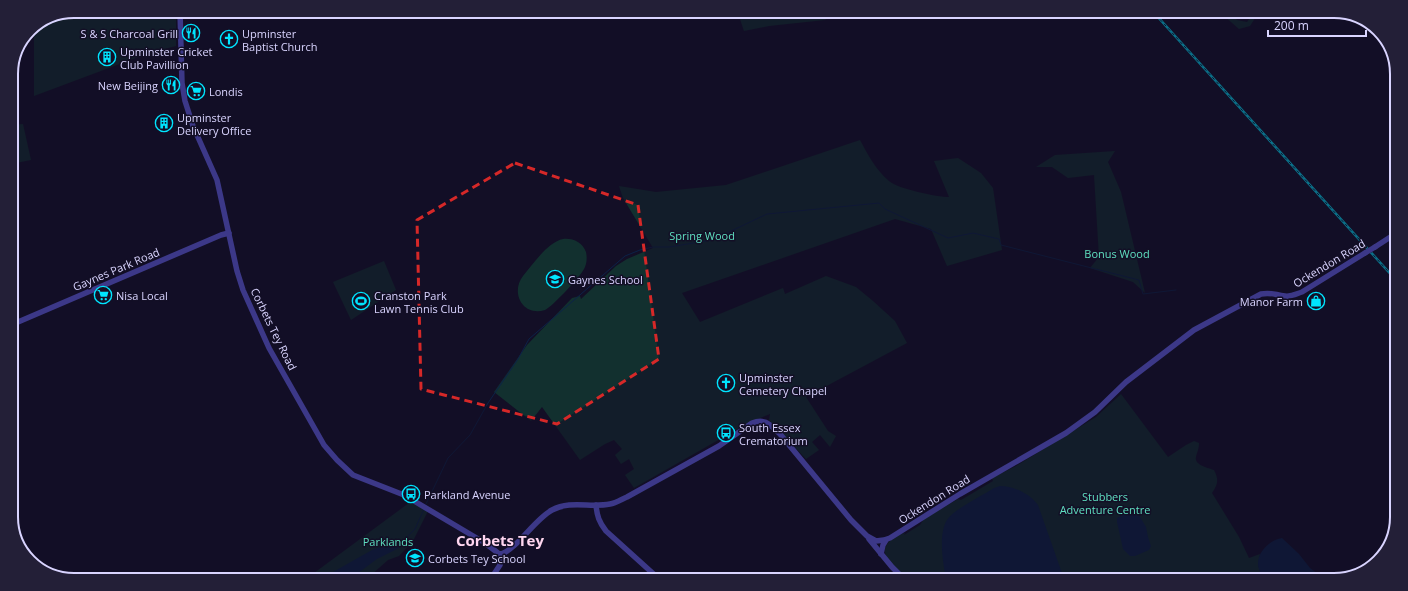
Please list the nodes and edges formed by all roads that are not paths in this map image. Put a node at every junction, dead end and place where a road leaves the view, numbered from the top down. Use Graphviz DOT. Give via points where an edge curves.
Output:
graph roads {
  1 [pos="180,18"];
  2 [pos="229,233"];
  3 [pos="1390,237"];
  4 [pos="18,322"];
  5 [pos="596,505"];
  6 [pos="867,536"];
  7 [pos="886,540"];
  8 [pos="501,554"];
  9 [pos="881,554"];
  10 [pos="495,573"];
  11 [pos="652,573"];
  12 [pos="898,573"];
  1 -- 2 [label="main road, Corbets Tey Road" via="185,101 217,180"];
  2 -- 4 [label="main road, Gaynes Park Road"];
  2 -- 8 [label="main road, Corbets Tey Road" via="243,290 269,348 324,445 353,475 404,495"];
  3 -- 7 [label="main road, Ockendon Road, bridge" via="1302,292 1291,296 1277,293 1261,294 1194,330 1126,382 1107,402 1066,433"];
  5 -- 6 [label="main road" via="611,504 627,497 719,446 752,423 762,421 780,434"];
  5 -- 8 [label="main road" via="574,504 552,510 510,549"];
  5 -- 11 [label="main road" via="596,514 606,531"];
  6 -- 7 [label="main road" via="876,541"];
  6 -- 9 [label="main road"];
  7 -- 9 [label="main road"];
  8 -- 10 [label="main road" via="500,566"];
  9 -- 12 [label="main road"];
}
